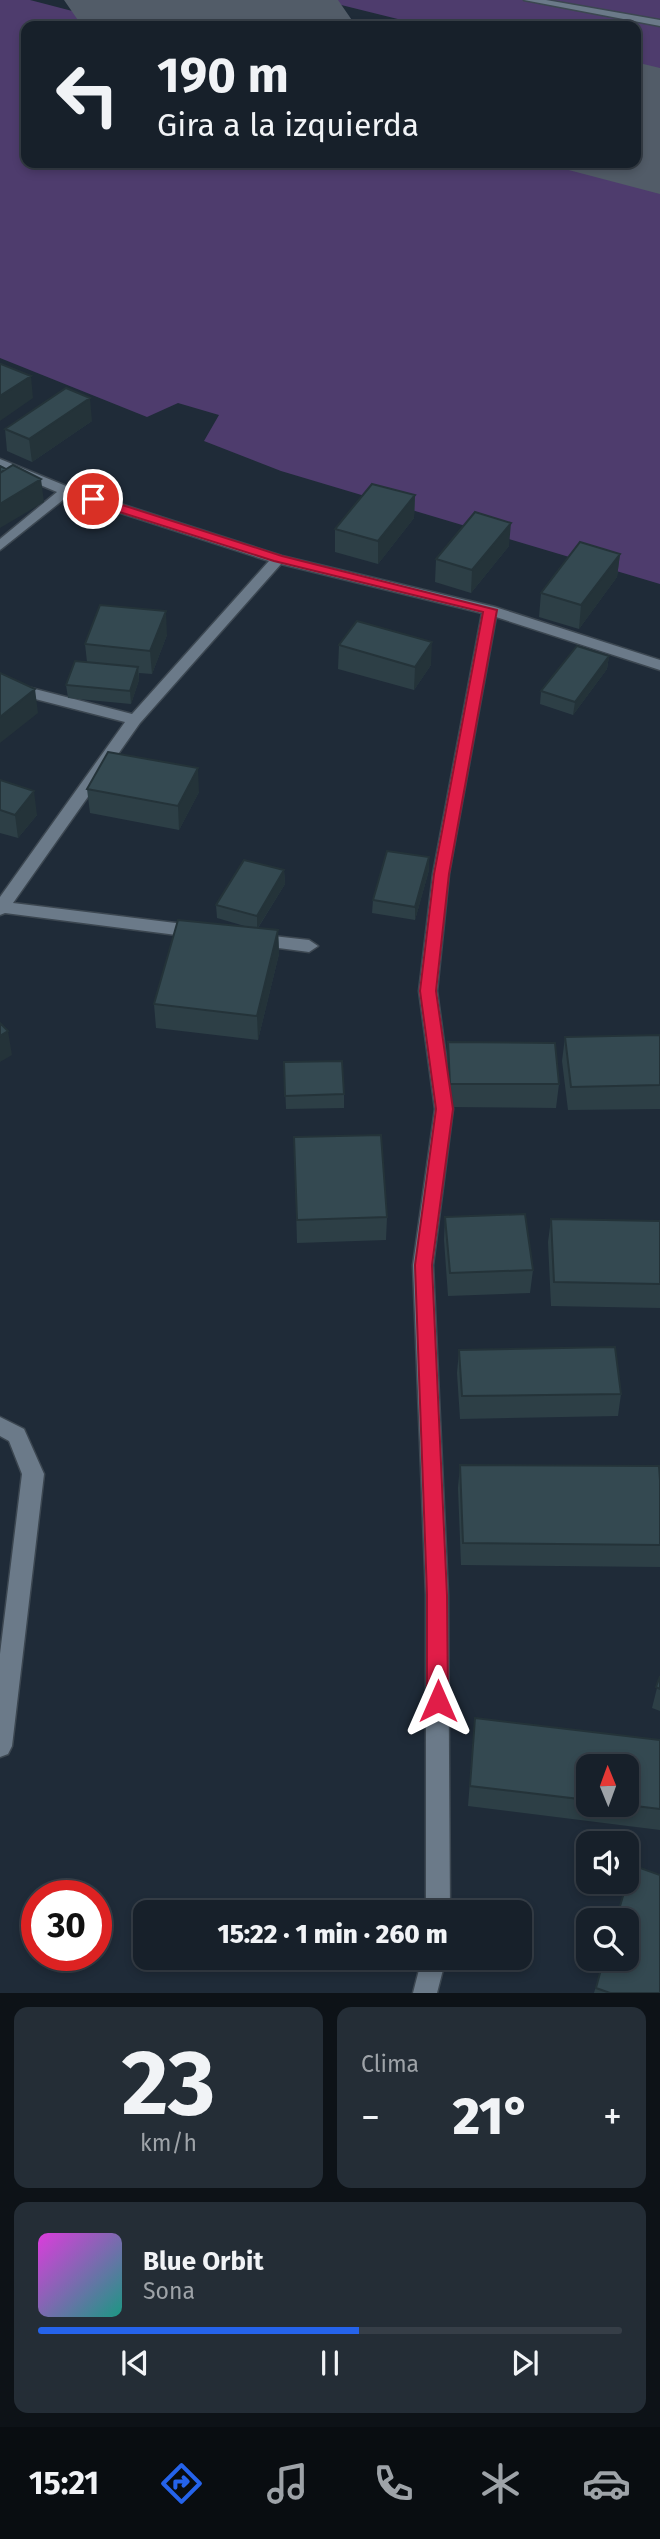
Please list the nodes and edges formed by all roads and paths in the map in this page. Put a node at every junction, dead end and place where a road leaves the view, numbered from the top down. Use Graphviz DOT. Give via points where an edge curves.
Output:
graph roads {
  1 [pos="528,0"];
  2 [pos="660,23"];
  3 [pos="0,463"];
  4 [pos="66,491"];
  5 [pos="0,546"];
  6 [pos="278,559"];
  7 [pos="490,610"];
  8 [pos="660,665"];
  9 [pos="0,685"];
  10 [pos="135,720"];
  11 [pos="1,908"];
  12 [pos="216,934"];
  13 [pos="242,938"];
  14 [pos="309,946"];
  15 [pos="0,1426"];
  16 [pos="0,1746"];
  17 [pos="438,1900"];
  18 [pos="431,1970"];
  19 [pos="425,1993"];
  1 -- 2 [label="street"];
  3 -- 4 [label="street"];
  4 -- 5 [label="street"];
  4 -- 6 [label="street"];
  6 -- 7 [label="street"];
  6 -- 10 [label="street"];
  7 -- 8 [label="street"];
  7 -- 17 [label="street" via="441,874 428,991 444,1109 424,1265 437,1595"];
  9 -- 10 [label="street"];
  10 -- 11 [label="street"];
  11 -- 12 [label="street"];
  13 -- 14 [label="street"];
  15 -- 16 [label="street" via="17,1435 33,1474"];
  18 -- 19 [label="street"];
}
